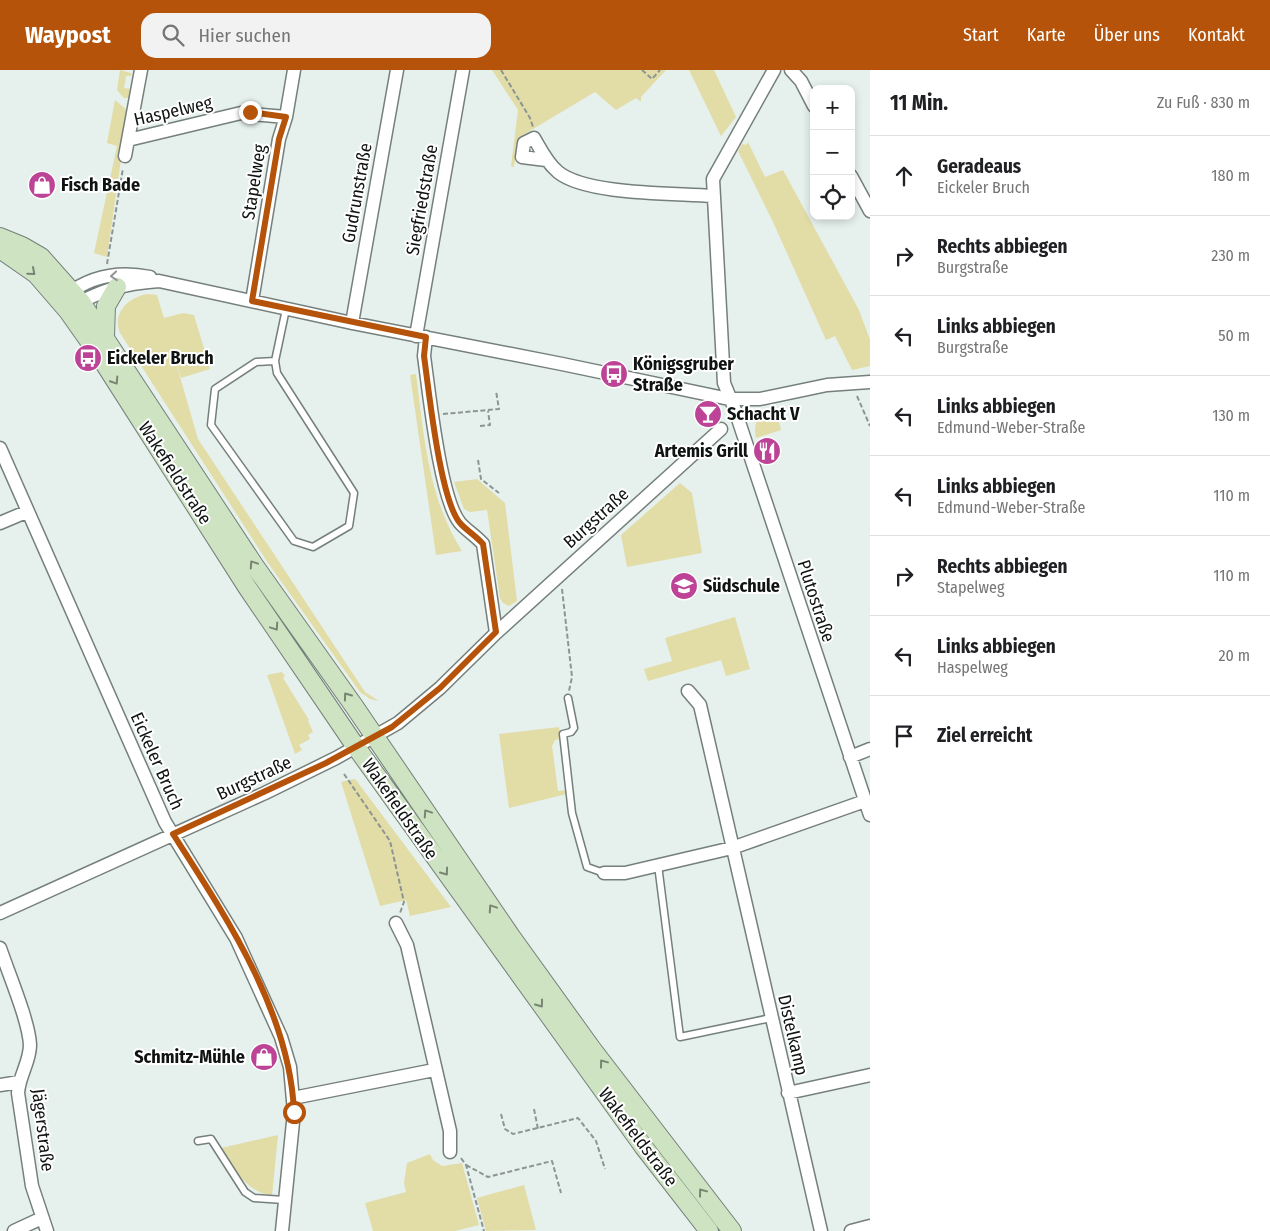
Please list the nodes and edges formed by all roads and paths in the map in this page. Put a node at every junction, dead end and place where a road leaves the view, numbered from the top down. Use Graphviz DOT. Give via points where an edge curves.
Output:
graph roads {
  1 [pos="141,70"];
  2 [pos="294,70"];
  3 [pos="397,70"];
  4 [pos="463,70"];
  5 [pos="501,70"];
  6 [pos="642,70"];
  7 [pos="660,70"];
  8 [pos="774,70"];
  9 [pos="792,70"];
  10 [pos="810,99"];
  11 [pos="286,117"];
  12 [pos="534,138"];
  13 [pos="128,140"];
  14 [pos="125,156"];
  15 [pos="546,160"];
  16 [pos="855,183"];
  17 [pos="712,196"];
  18 [pos="870,211"];
  19 [pos="0,237"];
  20 [pos="0,249"];
  21 [pos="107,264"];
  22 [pos="159,281"];
  23 [pos="117,287"];
  24 [pos="70,301"];
  25 [pos="252,301"];
  26 [pos="286,309"];
  27 [pos="352,323"];
  28 [pos="421,336"];
  29 [pos="105,337"];
  30 [pos="275,361"];
  31 [pos="870,382"];
  32 [pos="853,384"];
  33 [pos="496,391"];
  34 [pos="729,400"];
  35 [pos="488,411"];
  36 [pos="433,416"];
  37 [pos="480,426"];
  38 [pos="870,426"];
  39 [pos="721,429"];
  40 [pos="0,448"];
  41 [pos="478,460"];
  42 [pos="499,493"];
  43 [pos="26,512"];
  44 [pos="0,523"];
  45 [pos="560,574"];
  46 [pos="496,632"];
  47 [pos="688,691"];
  48 [pos="568,698"];
  49 [pos="375,736"];
  50 [pos="356,747"];
  51 [pos="870,749"];
  52 [pos="850,757"];
  53 [pos="344,774"];
  54 [pos="865,801"];
  55 [pos="870,815"];
  56 [pos="173,834"];
  57 [pos="732,848"];
  58 [pos="658,865"];
  59 [pos="604,873"];
  60 [pos="0,913"];
  61 [pos="396,923"];
  62 [pos="0,948"];
  63 [pos="771,1018"];
  64 [pos="434,1070"];
  65 [pos="870,1075"];
  66 [pos="19,1082"];
  67 [pos="0,1085"];
  68 [pos="788,1093"];
  69 [pos="294,1098"];
  70 [pos="534,1109"];
  71 [pos="501,1114"];
  72 [pos="538,1129"];
  73 [pos="198,1141"];
  74 [pos="450,1152"];
  75 [pos="466,1165"];
  76 [pos="605,1170"];
  77 [pos="561,1192"];
  78 [pos="284,1200"];
  79 [pos="692,1210"];
  80 [pos="42,1218"];
  81 [pos="870,1226"];
  82 [pos="14,1231"];
  83 [pos="47,1231"];
  84 [pos="282,1231"];
  85 [pos="484,1231"];
  86 [pos="694,1231"];
  87 [pos="709,1231"];
  88 [pos="732,1231"];
  89 [pos="821,1231"];
  90 [pos="851,1231"];
  1 -- 13 [label="street"];
  2 -- 11 [label="street, Stapelweg"];
  3 -- 27 [label="street, Gudrunstraße"];
  4 -- 28 [label="street, Siegfriedstraße"];
  5 -- 12 [label="path" via="530,118"];
  6 -- 7 [label="path" via="652,78"];
  8 -- 17 [label="street" via="716,172"];
  9 -- 10 [label="street"];
  11 -- 13 [label="street, Haspelweg" via="241,113"];
  11 -- 25 [label="street, Stapelweg" via="279,139"];
  12 -- 15 [label="street"];
  12 -- 15 [label="street" via="524,143 522,157"];
  13 -- 14 [label="street"];
  14 -- 21 [label="path"];
  15 -- 17 [label="street" via="577,183"];
  16 -- 18 [label="street"];
  17 -- 34 [label="street" via="722,370"];
  19 -- 24 [label="main road" via="41,257"];
  20 -- 24 [label="main road, one-way"];
  22 -- 23 [label="street"];
  22 -- 24 [label="street, one-way" via="134,274 108,276 90,281"];
  22 -- 25 [label="street"];
  23 -- 24 [label="street"];
  23 -- 29 [label="main road" via="106,306"];
  24 -- 29 [label="main road, Wakefieldstraße"];
  24 -- 50 [label="main road, Wakefieldstraße, one-way" via="99,355 248,587"];
  25 -- 26 [label="street"];
  26 -- 27 [label="street"];
  26 -- 30 [label="lane"];
  27 -- 28 [label="street"];
  28 -- 34 [label="street"];
  28 -- 36 [label="street, Siegfriedstraße"];
  49 -- 29 [label="main road, Wakefieldstraße, one-way" via="254,566"];
  30 -- 30 [label="lane" via="256,362 215,389 211,425 294,541 313,547 349,526 354,493 277,373"];
  31 -- 32 [label="street"];
  32 -- 34 [label="street" via="827,385 760,399"];
  32 -- 38 [label="path"];
  33 -- 35 [label="path" via="499,410"];
  34 -- 52 [label="street, Plutostraße"];
  35 -- 36 [label="path" via="474,413 470,410"];
  35 -- 37 [label="path" via="490,425"];
  36 -- 46 [label="street, Siegfriedstraße" via="440,464 452,509 460,523 483,544"];
  39 -- 45 [label="street, Burgstraße"];
  40 -- 43 [label="street, Eickeler Bruch"];
  41 -- 42 [label="path" via="481,479"];
  43 -- 44 [label="street"];
  43 -- 56 [label="street, Eickeler Bruch"];
  45 -- 46 [label="street, Burgstraße"];
  45 -- 48 [label="path" via="572,677"];
  46 -- 49 [label="street, Burgstraße" via="427,699 398,723"];
  47 -- 57 [label="street, Distelkamp" via="700,706"];
  48 -- 59 [label="lane" via="574,728 563,734 572,813 587,867"];
  49 -- 50 [label="street, Burgstraße"];
  88 -- 49 [label="main road, Wakefieldstraße, one-way" via="592,1049"];
  50 -- 56 [label="street, Burgstraße"];
  50 -- 79 [label="main road, Wakefieldstraße, one-way"];
  51 -- 52 [label="street"];
  52 -- 54 [label="street, Plutostraße"];
  53 -- 61 [label="path" via="390,841 404,902"];
  54 -- 55 [label="street, Plutostraße"];
  54 -- 57 [label="street"];
  56 -- 60 [label="street, Burgstraße"];
  56 -- 69 [label="street, Eickeler Bruch" via="250,964 284,1045"];
  57 -- 58 [label="street"];
  57 -- 63 [label="street, Distelkamp"];
  58 -- 59 [label="street" via="626,873"];
  58 -- 63 [label="lane" via="680,1037"];
  61 -- 64 [label="street" via="407,945"];
  62 -- 66 [label="street, Jägerstraße" via="30,1045"];
  63 -- 68 [label="street, Distelkamp"];
  64 -- 69 [label="street"];
  64 -- 74 [label="street" via="450,1130"];
  65 -- 68 [label="street"];
  66 -- 67 [label="street"];
  66 -- 80 [label="street, Jägerstraße" via="32,1186"];
  68 -- 89 [label="street, Distelkamp"];
  69 -- 78 [label="street, Eickeler Bruch"];
  70 -- 72 [label="path"];
  71 -- 72 [label="path" via="505,1129 513,1134"];
  72 -- 76 [label="path" via="578,1118 596,1141"];
  73 -- 78 [label="lane" via="211,1139 245,1192 254,1198"];
  74 -- 75 [label="path" via="462,1158"];
  75 -- 77 [label="path" via="488,1177 552,1161"];
  75 -- 85 [label="path"];
  78 -- 84 [label="street, Eickeler Bruch"];
  79 -- 86 [label="main road"];
  79 -- 87 [label="main road, Wakefieldstraße"];
  80 -- 82 [label="street"];
  80 -- 83 [label="street, Jägerstraße"];
  81 -- 90 [label="street"];
}
